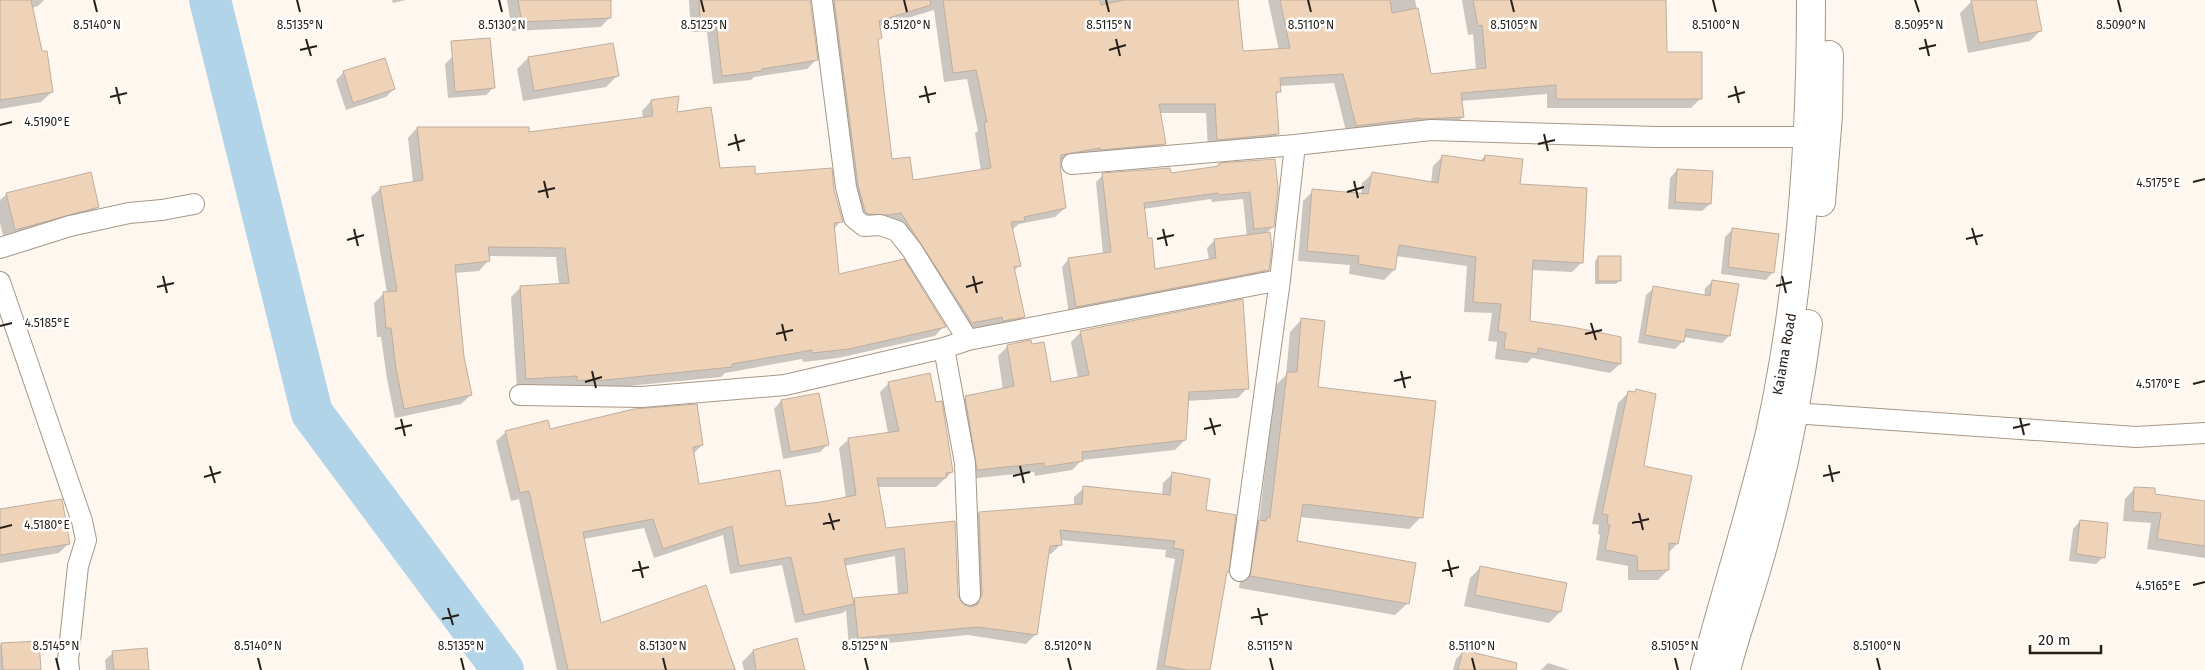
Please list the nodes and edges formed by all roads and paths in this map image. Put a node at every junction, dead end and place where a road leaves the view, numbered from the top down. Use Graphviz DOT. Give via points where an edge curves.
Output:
graph roads {
  1 [pos="822,0"];
  2 [pos="1811,0"];
  3 [pos="1830,0"];
  4 [pos="1807,138"];
  5 [pos="1295,145"];
  6 [pos="1072,164"];
  7 [pos="194,204"];
  8 [pos="0,248"];
  9 [pos="1280,280"];
  10 [pos="0,282"];
  11 [pos="968,340"];
  12 [pos="944,348"];
  13 [pos="520,396"];
  14 [pos="1793,413"];
  15 [pos="2205,433"];
  16 [pos="1240,571"];
  17 [pos="970,595"];
  18 [pos="69,670"];
  19 [pos="1705,670"];
  20 [pos="1726,670"];
  1 -- 11 [label="street" via="846,187 854,218 864,226 880,225 897,231"];
  2 -- 4 [label="highway, Kaiama Road"];
  3 -- 14 [label="highway, Kaiama Road" via="1828,115 1821,205"];
  4 -- 5 [label="street" via="1431,130"];
  4 -- 19 [label="highway, Kaiama Road" via="1799,247 1781,374 1754,496"];
  5 -- 6 [label="street"];
  5 -- 9 [label="street"];
  7 -- 8 [label="street" via="70,226"];
  9 -- 11 [label="street"];
  9 -- 16 [label="street"];
  10 -- 18 [label="street" via="86,540 78,566"];
  11 -- 12 [label="street"];
  12 -- 13 [label="street" via="786,384 642,397"];
  12 -- 17 [label="street" via="965,463"];
  14 -- 15 [label="street" via="2136,437"];
  14 -- 20 [label="highway, Kaiama Road" via="1757,567"];
}
